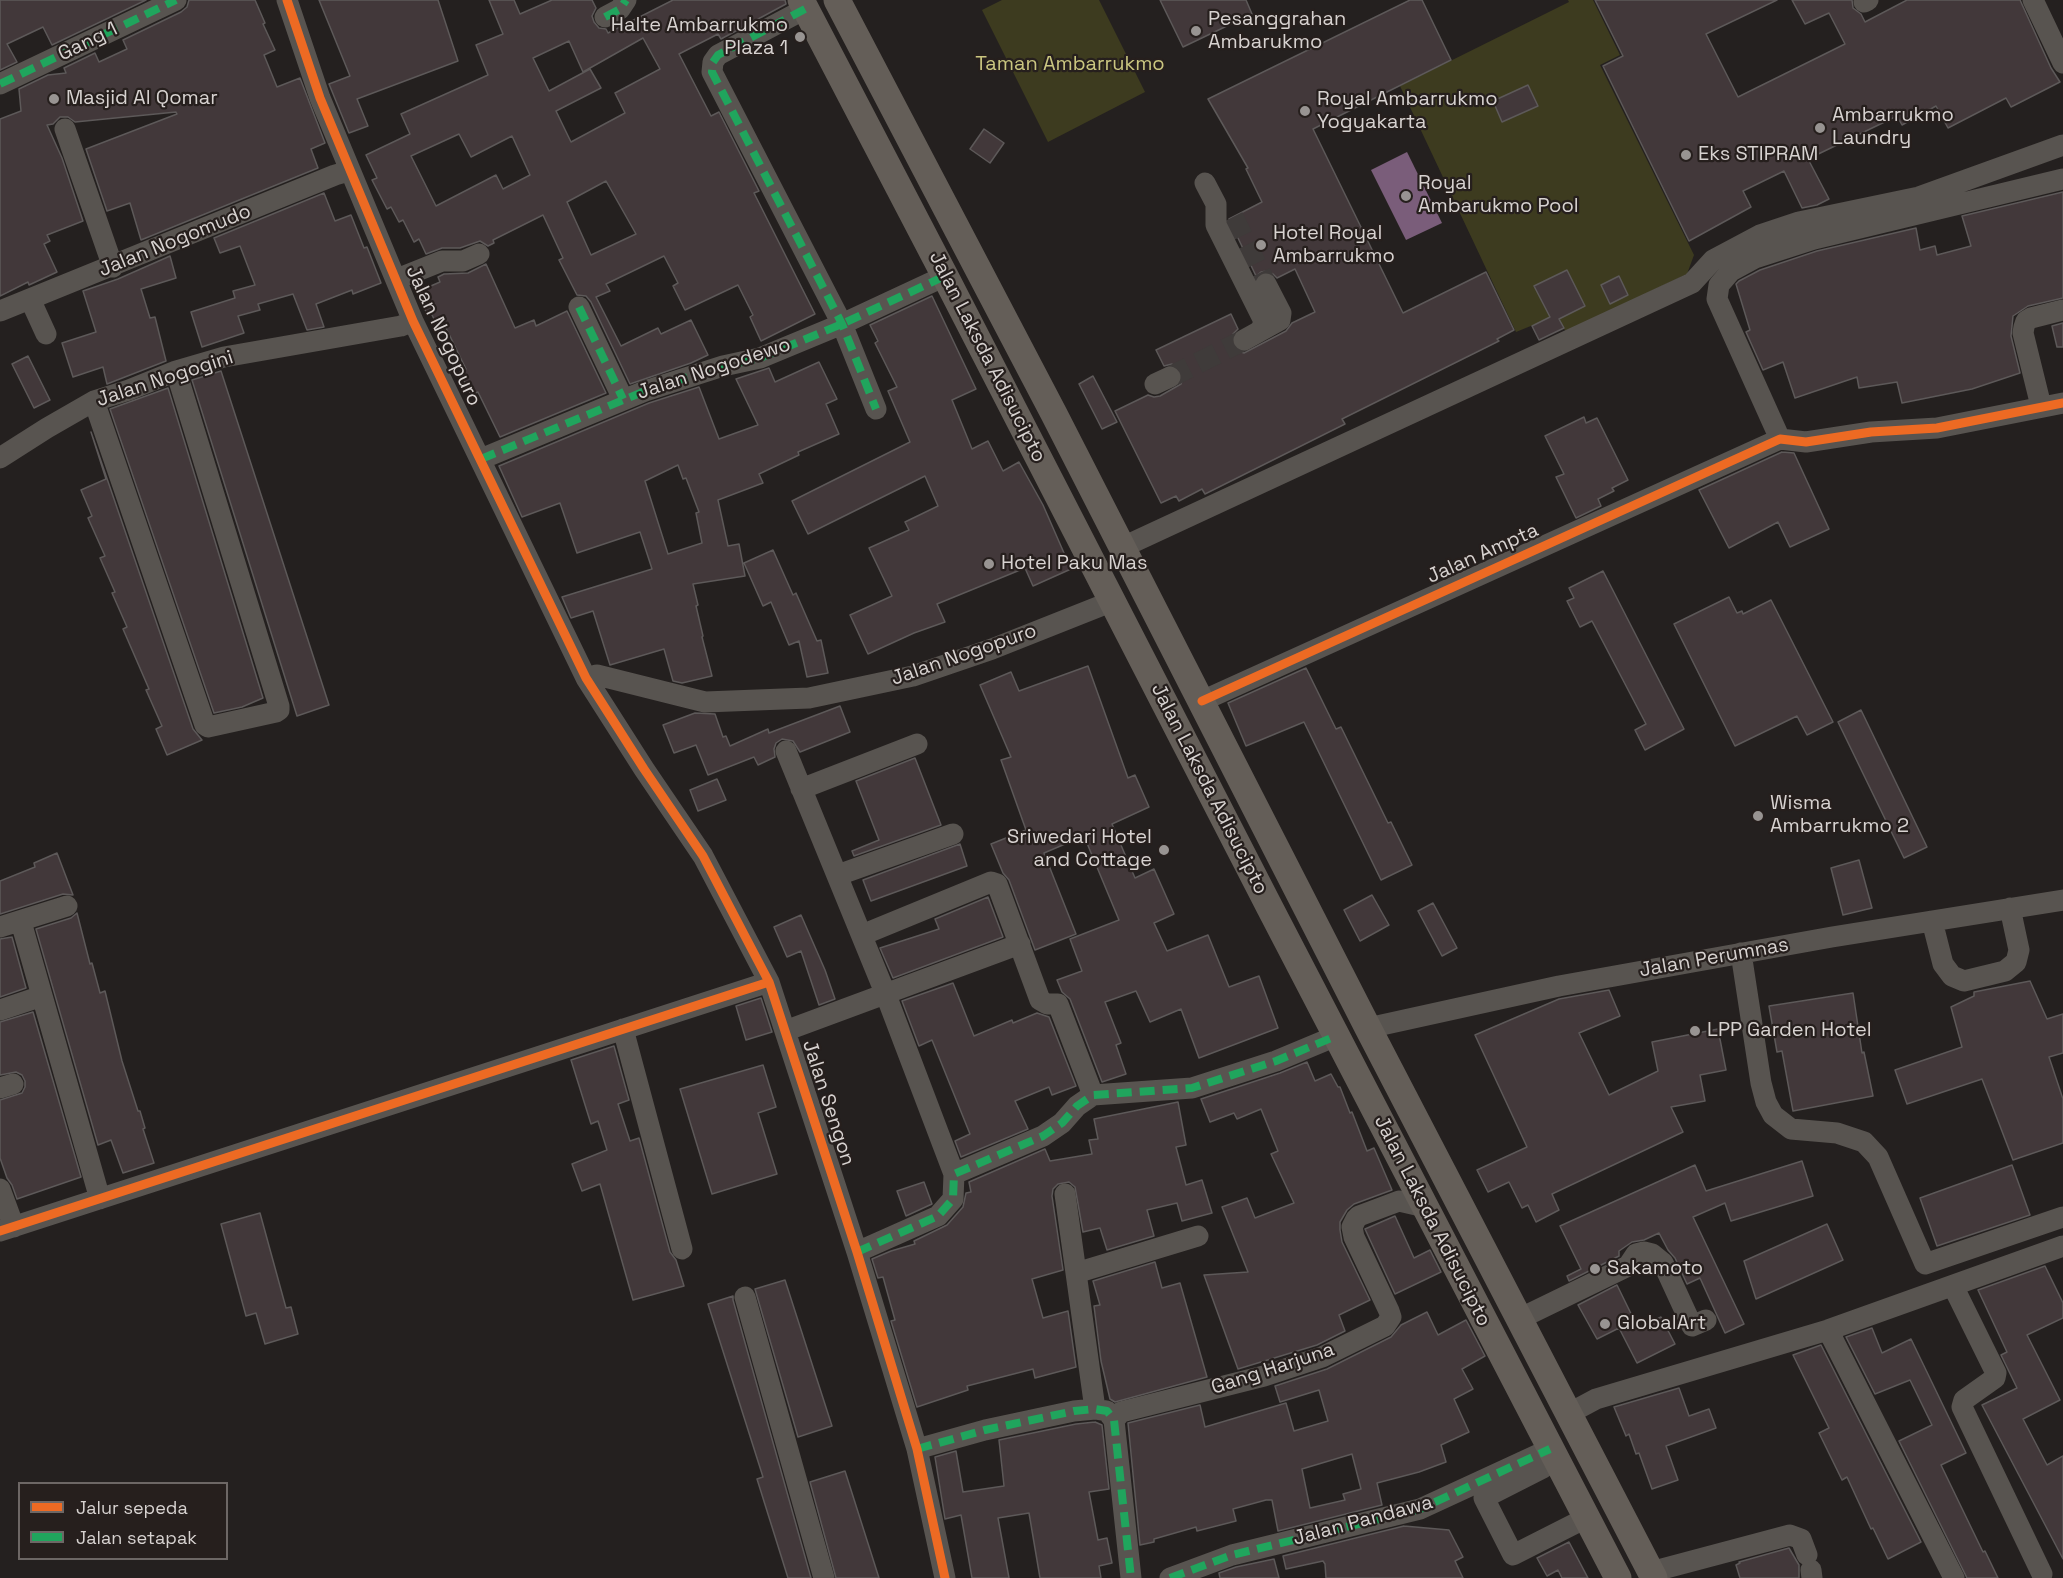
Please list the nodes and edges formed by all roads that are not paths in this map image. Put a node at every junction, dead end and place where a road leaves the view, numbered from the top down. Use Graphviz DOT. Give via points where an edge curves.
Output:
graph roads {
  1 [pos="176,0"];
  2 [pos="287,0"];
  3 [pos="627,0"];
  4 [pos="837,0"];
  5 [pos="2033,0"];
  6 [pos="803,4"];
  7 [pos="605,17"];
  8 [pos="2063,63"];
  9 [pos="0,84"];
  10 [pos="65,129"];
  11 [pos="2063,145"];
  12 [pos="349,171"];
  13 [pos="2063,179"];
  14 [pos="1205,183"];
  15 [pos="1216,204"];
  16 [pos="1233,217"];
  17 [pos="480,254"];
  18 [pos="113,267"];
  19 [pos="945,276"];
  20 [pos="396,279"];
  21 [pos="1266,284"];
  22 [pos="30,299"];
  23 [pos="579,307"];
  24 [pos="2063,310"];
  25 [pos="0,311"];
  26 [pos="413,321"];
  27 [pos="842,324"];
  28 [pos="46,334"];
  29 [pos="176,371"];
  30 [pos="623,399"];
  31 [pos="94,401"];
  32 [pos="2063,403"];
  33 [pos="2042,406"];
  34 [pos="876,409"];
  35 [pos="1780,440"];
  36 [pos="0,458"];
  37 [pos="481,459"];
  38 [pos="1123,547"];
  39 [pos="1113,601"];
  40 [pos="586,678"];
  41 [pos="1202,701"];
  42 [pos="917,744"];
  43 [pos="786,752"];
  44 [pos="801,789"];
  45 [pos="953,834"];
  46 [pos="838,875"];
  47 [pos="2063,900"];
  48 [pos="67,906"];
  49 [pos="2010,908"];
  50 [pos="1932,921"];
  51 [pos="21,922"];
  52 [pos="0,927"];
  53 [pos="862,935"];
  54 [pos="1020,944"];
  55 [pos="1740,953"];
  56 [pos="769,982"];
  57 [pos="886,995"];
  58 [pos="42,996"];
  59 [pos="0,1010"];
  60 [pos="1368,1028"];
  61 [pos="623,1029"];
  62 [pos="785,1031"];
  63 [pos="1336,1036"];
  64 [pos="1093,1095"];
  65 [pos="954,1174"];
  66 [pos="0,1189"];
  67 [pos="1065,1194"];
  68 [pos="100,1199"];
  69 [pos="1425,1207"];
  70 [pos="2063,1217"];
  71 [pos="7,1229"];
  72 [pos="1198,1236"];
  73 [pos="2063,1246"];
  74 [pos="682,1249"];
  75 [pos="857,1252"];
  76 [pos="1076,1273"];
  77 [pos="1953,1286"];
  78 [pos="745,1297"];
  79 [pos="1519,1319"];
  80 [pos="1706,1320"];
  81 [pos="1828,1330"];
  82 [pos="1095,1409"];
  83 [pos="1568,1414"];
  84 [pos="1114,1420"];
  85 [pos="917,1449"];
  86 [pos="1553,1455"];
  87 [pos="1586,1518"];
  88 [pos="1810,1567"];
  89 [pos="2042,1574"];
  90 [pos="1652,1575"];
  91 [pos="824,1578"];
  92 [pos="945,1578"];
  93 [pos="1131,1578"];
  94 [pos="1170,1578"];
  95 [pos="1618,1578"];
  96 [pos="1954,1578"];
  1 -- 9 [label="street, Gang 1"];
  2 -- 12 [label="street, Jalan Nogopuro"];
  3 -- 7 [label="street"];
  4 -- 38 [label="main road, Jalan Laksda Adisucipto"];
  5 -- 8 [label="street"];
  6 -- 19 [label="main road, Jalan Laksda Adisucipto"];
  6 -- 27 [label="street" via="718,55 712,72"];
  10 -- 18 [label="street"];
  11 -- 38 [label="street" via="1919,197 1799,222 1760,235 1713,260 1692,283"];
  12 -- 18 [label="street, Jalan Nogomudo"];
  12 -- 20 [label="street, Jalan Nogopuro"];
  13 -- 35 [label="street" via="1814,239 1755,258 1731,271 1719,285 1718,298"];
  14 -- 15 [label="street"];
  15 -- 16 [label="street"];
  15 -- 21 [label="street" via="1216,225 1263,319 1264,323 1252,336 1277,323 1282,316"];
  17 -- 20 [label="street" via="463,261 442,261"];
  18 -- 22 [label="street, Jalan Nogomudo"];
  19 -- 27 [label="street, Jalan Nogodewo"];
  19 -- 39 [label="main road, Jalan Laksda Adisucipto"];
  20 -- 26 [label="street, Jalan Nogopuro"];
  22 -- 25 [label="street, Jalan Nogomudo"];
  22 -- 28 [label="street"];
  23 -- 30 [label="street"];
  24 -- 33 [label="street" via="2031,318 2024,327"];
  26 -- 29 [label="street, Jalan Nogogini" via="224,357"];
  26 -- 37 [label="street, Jalan Nogopuro"];
  27 -- 30 [label="street, Jalan Nogodewo" via="759,358"];
  27 -- 34 [label="street"];
  29 -- 31 [label="street, Jalan Nogogini"];
  29 -- 31 [label="street" via="279,706 276,712 205,725"];
  30 -- 37 [label="street, Jalan Nogodewo"];
  31 -- 36 [label="street, Jalan Nogogini"];
  32 -- 33 [label="street"];
  33 -- 35 [label="street" via="1937,428 1871,432 1806,442"];
  35 -- 41 [label="street, Jalan Ampta"];
  37 -- 40 [label="street, Jalan Nogopuro"];
  38 -- 41 [label="main road, Jalan Laksda Adisucipto"];
  39 -- 40 [label="street, Jalan Nogopuro" via="913,676 809,698 705,702 597,675"];
  39 -- 63 [label="main road, Jalan Laksda Adisucipto"];
  40 -- 56 [label="street, Jalan Sengon" via="703,856"];
  41 -- 60 [label="main road, Jalan Laksda Adisucipto"];
  42 -- 44 [label="street"];
  43 -- 44 [label="street"];
  44 -- 46 [label="street"];
  45 -- 46 [label="street"];
  46 -- 53 [label="street"];
  47 -- 49 [label="street, Jalan Perumnas"];
  48 -- 51 [label="street"];
  49 -- 50 [label="street, Jalan Perumnas"];
  49 -- 50 [label="street" via="2019,950 2016,962 2005,971 1964,981 1952,976 1943,964"];
  50 -- 55 [label="street, Jalan Perumnas"];
  51 -- 52 [label="street"];
  51 -- 58 [label="street"];
  53 -- 54 [label="street" via="991,882 1000,888"];
  53 -- 57 [label="street"];
  54 -- 57 [label="street"];
  54 -- 64 [label="street" via="1040,1000 1058,1004"];
  55 -- 60 [label="street, Jalan Perumnas" via="1559,986"];
  55 -- 70 [label="street" via="1761,1083 1773,1115 1791,1129 1836,1133 1864,1142 1878,1157 1925,1264"];
  56 -- 61 [label="street"];
  56 -- 62 [label="street, Jalan Sengon"];
  57 -- 62 [label="street"];
  57 -- 65 [label="street"];
  58 -- 59 [label="street"];
  58 -- 68 [label="street"];
  60 -- 79 [label="main road, Jalan Laksda Adisucipto"];
  61 -- 68 [label="street"];
  61 -- 74 [label="street"];
  62 -- 75 [label="street, Jalan Sengon"];
  63 -- 64 [label="street" via="1276,1061 1192,1088"];
  63 -- 69 [label="main road, Jalan Laksda Adisucipto"];
  64 -- 65 [label="street" via="1043,1136"];
  65 -- 75 [label="street" via="952,1199 938,1216"];
  66 -- 71 [label="street"];
  67 -- 76 [label="street"];
  68 -- 71 [label="street"];
  69 -- 84 [label="street, Gang Harjuna" via="1399,1201 1359,1216 1353,1227 1354,1237 1389,1311 1385,1326 1323,1357 1121,1412"];
  69 -- 86 [label="main road, Jalan Laksda Adisucipto"];
  72 -- 76 [label="street"];
  73 -- 77 [label="street"];
  75 -- 85 [label="street, Jalan Sengon"];
  76 -- 82 [label="street"];
  77 -- 81 [label="street"];
  77 -- 89 [label="street" via="1996,1373 1995,1378 1964,1400 1962,1407"];
  78 -- 91 [label="street"];
  79 -- 80 [label="street" via="1628,1266 1636,1254 1644,1252 1663,1263 1692,1326"];
  79 -- 83 [label="main road, Jalan Laksda Adisucipto"];
  81 -- 83 [label="street" via="1596,1399"];
  81 -- 96 [label="street"];
  82 -- 84 [label="street" via="1107,1411"];
  82 -- 85 [label="street" via="985,1430"];
  83 -- 90 [label="main road, Jalan Laksda Adisucipto"];
  84 -- 93 [label="street"];
  85 -- 92 [label="street, Jalan Sengon"];
  86 -- 87 [label="main road, Jalan Laksda Adisucipto"];
  86 -- 87 [label="street" via="1484,1498 1513,1555"];
  86 -- 94 [label="street, Jalan Pandawa" via="1420,1509 1232,1555"];
  87 -- 95 [label="main road, Jalan Laksda Adisucipto"];
  88 -- 90 [label="street" via="1801,1539 1790,1535"];
}
